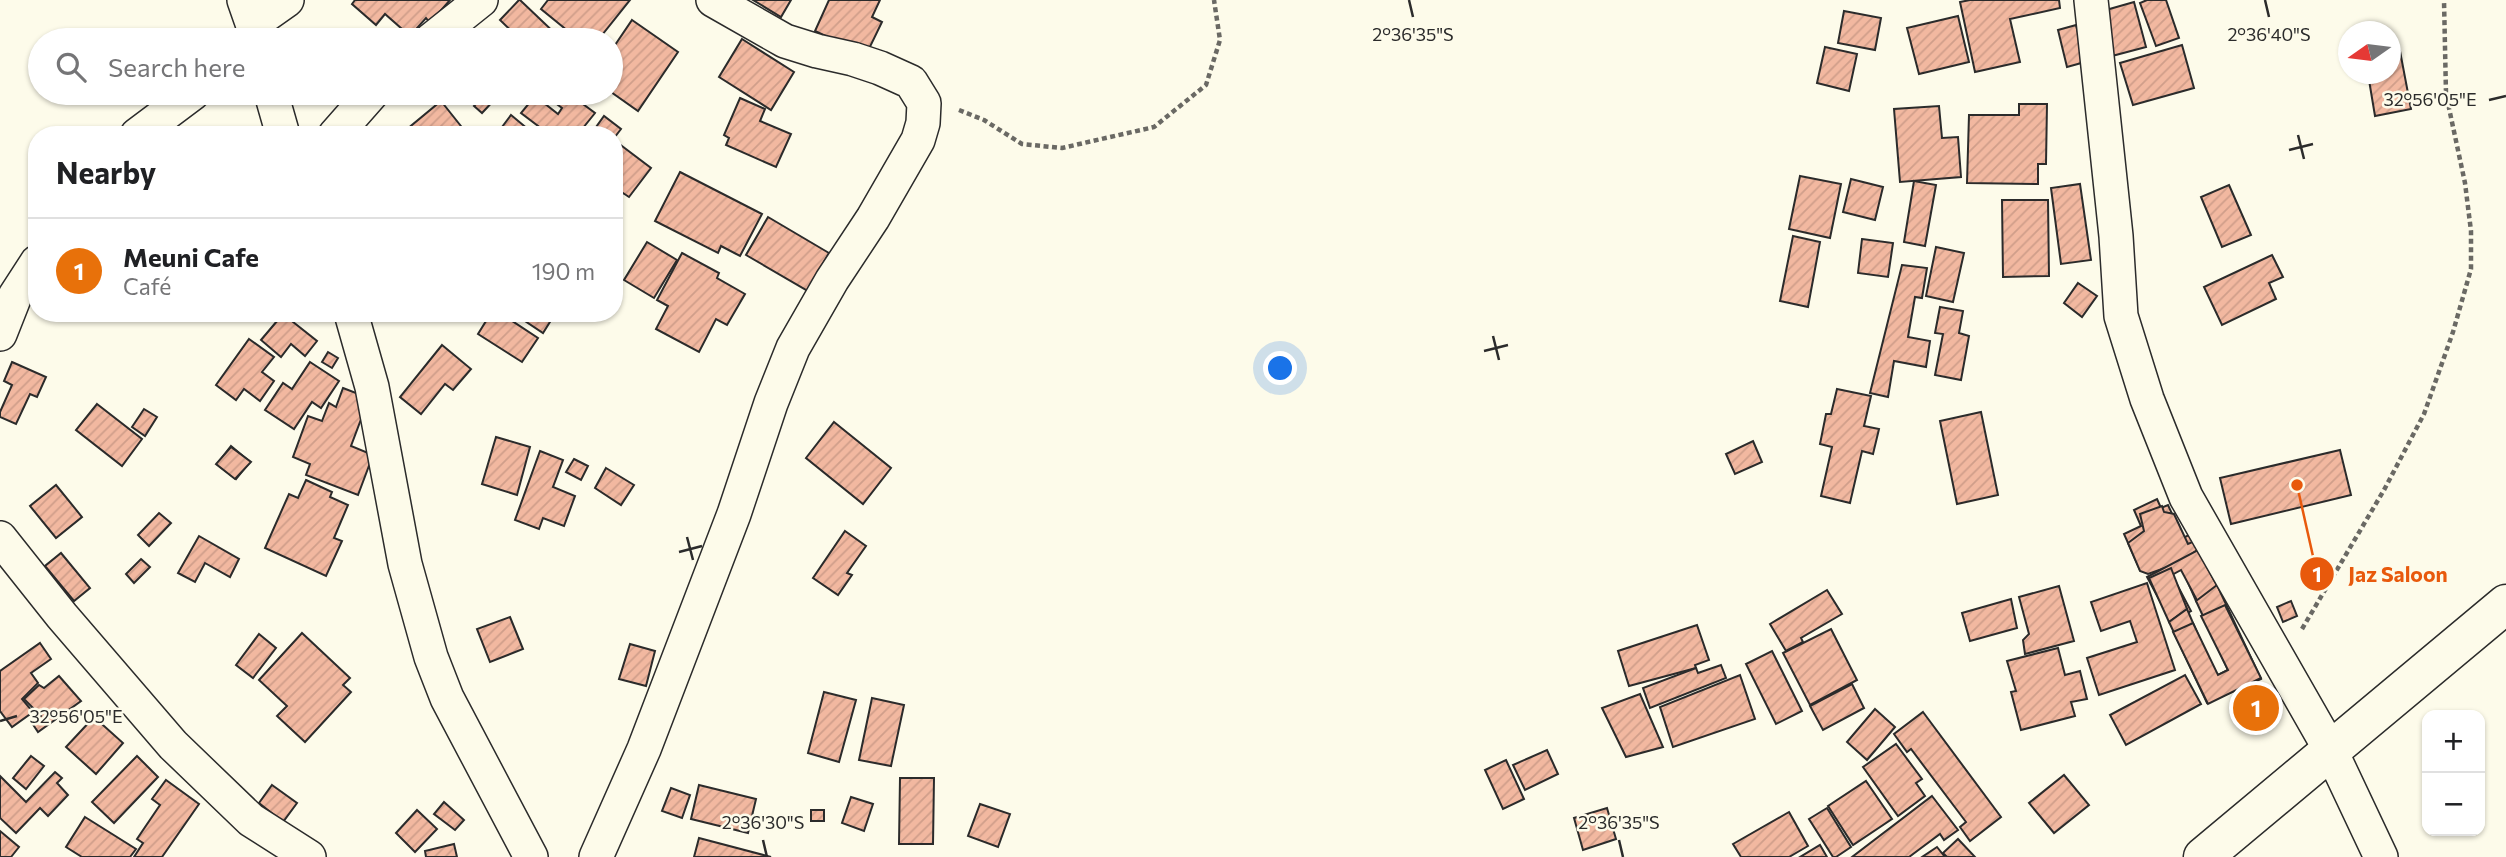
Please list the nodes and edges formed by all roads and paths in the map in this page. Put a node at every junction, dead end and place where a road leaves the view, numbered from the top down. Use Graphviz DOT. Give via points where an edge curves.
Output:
graph roads {
  1 [pos="287,0"];
  2 [pos="481,0"];
  3 [pos="713,0"];
  4 [pos="1214,0"];
  5 [pos="2091,0"];
  6 [pos="2444,0"];
  7 [pos="252,27"];
  8 [pos="446,28"];
  9 [pos="923,103"];
  10 [pos="177,105"];
  11 [pos="274,105"];
  12 [pos="361,105"];
  13 [pos="149,126"];
  14 [pos="280,126"];
  15 [pos="343,126"];
  16 [pos="28,276"];
  17 [pos="354,322"];
  18 [pos="0,334"];
  19 [pos="0,538"];
  20 [pos="2506,604"];
  21 [pos="2282,664"];
  22 [pos="2330,749"];
  23 [pos="309,857"];
  24 [pos="531,857"];
  25 [pos="596,857"];
  26 [pos="2203,857"];
  27 [pos="2381,857"];
  1 -- 7 [label="street"];
  2 -- 8 [label="street"];
  3 -- 9 [label="street" via="785,41 853,58 911,82"];
  4 -- 9 [label="path" via="1220,40 1206,85 1154,127 1062,148 1023,144 984,120"];
  5 -- 21 [label="street" via="2121,316 2147,399 2186,497"];
  6 -- 21 [label="path" via="2446,94 2465,183 2472,269 2424,414"];
  9 -- 25 [label="street" via="918,140 793,348 734,514"];
  10 -- 13 [label="street"];
  11 -- 14 [label="street"];
  12 -- 15 [label="street"];
  16 -- 18 [label="street"];
  17 -- 24 [label="street" via="372,387 405,564 431,657 447,698"];
  19 -- 23 [label="street" via="173,745 251,820"];
  20 -- 22 [label="highway"];
  21 -- 22 [label="street"];
  22 -- 26 [label="highway"];
  22 -- 27 [label="street"];
}
